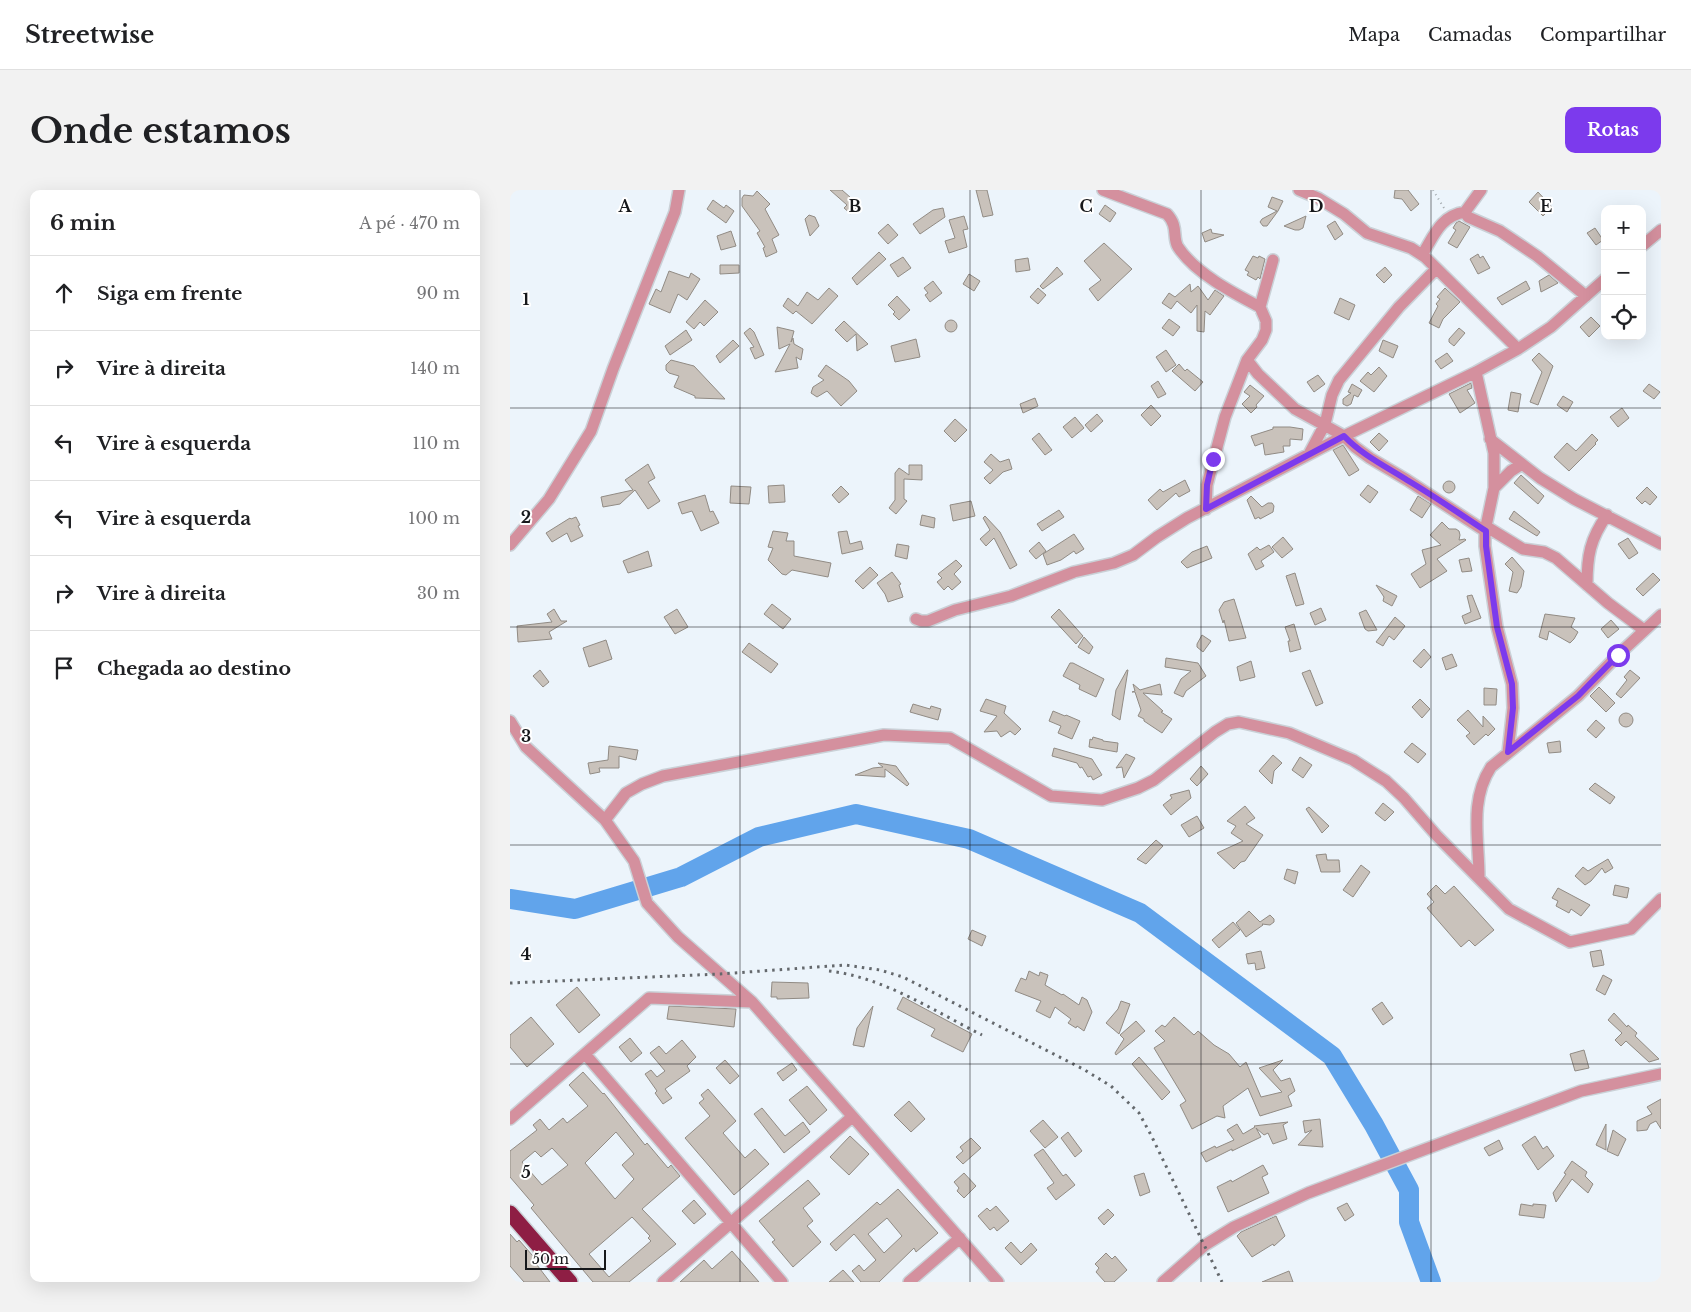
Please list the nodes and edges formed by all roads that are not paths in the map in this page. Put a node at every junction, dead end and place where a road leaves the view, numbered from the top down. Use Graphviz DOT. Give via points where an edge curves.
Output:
graph roads {
  1 [pos="680,190"];
  2 [pos="1103,190"];
  3 [pos="1299,190"];
  4 [pos="1481,190"];
  5 [pos="1465,212"];
  6 [pos="1661,230"];
  7 [pos="1646,243"];
  8 [pos="1422,255"];
  9 [pos="1273,260"];
  10 [pos="1436,269"];
  11 [pos="1601,283"];
  12 [pos="1586,296"];
  13 [pos="1260,308"];
  14 [pos="1518,349"];
  15 [pos="1247,360"];
  16 [pos="1476,372"];
  17 [pos="1325,424"];
  18 [pos="1344,436"];
  19 [pos="1490,439"];
  20 [pos="1309,454"];
  21 [pos="1522,464"];
  22 [pos="1494,488"];
  23 [pos="1206,509"];
  24 [pos="1607,515"];
  25 [pos="1486,529"];
  26 [pos="1661,544"];
  27 [pos="510,545"];
  28 [pos="1587,585"];
  29 [pos="1661,615"];
  30 [pos="916,619"];
  31 [pos="1652,627"];
  32 [pos="510,721"];
  33 [pos="1508,752"];
  34 [pos="605,820"];
  35 [pos="1479,877"];
  36 [pos="1661,899"];
  37 [pos="752,1002"];
  38 [pos="585,1054"];
  39 [pos="1661,1074"];
  40 [pos="852,1117"];
  41 [pos="510,1119"];
  42 [pos="510,1213"];
  43 [pos="730,1222"];
  44 [pos="960,1238"];
  45 [pos="570,1282"];
  46 [pos="663,1282"];
  47 [pos="782,1282"];
  48 [pos="909,1282"];
  49 [pos="998,1282"];
  50 [pos="1163,1282"];
  1 -- 27 [label="street" via="675,212 591,431 549,499"];
  2 -- 13 [label="street" via="1166,214 1172,220 1177,244 1184,255 1206,274"];
  3 -- 8 [label="street" via="1344,214 1367,233"];
  4 -- 5 [label="street"];
  5 -- 8 [label="street" via="1443,221"];
  5 -- 12 [label="street" via="1471,219 1500,232 1537,256"];
  6 -- 7 [label="street"];
  8 -- 10 [label="street"];
  9 -- 13 [label="street"];
  10 -- 14 [label="street"];
  10 -- 17 [label="street" via="1339,380"];
  11 -- 12 [label="street"];
  12 -- 14 [label="street" via="1551,327"];
  13 -- 15 [label="street" via="1266,330"];
  14 -- 16 [label="street"];
  15 -- 17 [label="street" via="1295,409"];
  15 -- 23 [label="street" via="1220,434 1207,485"];
  16 -- 18 [label="street"];
  16 -- 19 [label="street"];
  17 -- 18 [label="street"];
  17 -- 20 [label="street"];
  18 -- 20 [label="street"];
  18 -- 25 [label="street" via="1370,458"];
  19 -- 21 [label="street"];
  19 -- 22 [label="street" via="1495,466"];
  20 -- 23 [label="street"];
  21 -- 22 [label="street"];
  21 -- 24 [label="street" via="1574,499"];
  22 -- 25 [label="street"];
  23 -- 30 [label="street" via="1157,537 1134,556 1074,572 1011,596 955,610 928,621"];
  24 -- 26 [label="street"];
  24 -- 28 [label="street" via="1591,543"];
  25 -- 28 [label="street" via="1523,549 1544,552 1556,558"];
  25 -- 33 [label="street" via="1497,627 1512,684"];
  28 -- 31 [label="street" via="1608,603"];
  29 -- 31 [label="street"];
  31 -- 33 [label="street" via="1578,696"];
  32 -- 34 [label="street" via="526,746"];
  33 -- 35 [label="street" via="1485,776 1478,795"];
  34 -- 35 [label="street" via="626,793 663,776 884,735 950,738 1051,796 1102,800 1154,780 1215,732 1239,722 1289,733 1353,760 1386,781"];
  34 -- 37 [label="street" via="634,861 647,902 678,937"];
  35 -- 36 [label="street" via="1509,909 1570,942 1631,928"];
  37 -- 38 [label="street" via="650,998"];
  37 -- 40 [label="street"];
  38 -- 41 [label="street"];
  38 -- 43 [label="street"];
  39 -- 50 [label="street" via="1581,1092 1308,1192 1234,1227 1205,1245"];
  40 -- 43 [label="street"];
  40 -- 44 [label="street"];
  42 -- 45 [label="highway"];
  43 -- 46 [label="street"];
  43 -- 47 [label="street"];
  44 -- 48 [label="street"];
  44 -- 49 [label="street"];
}
